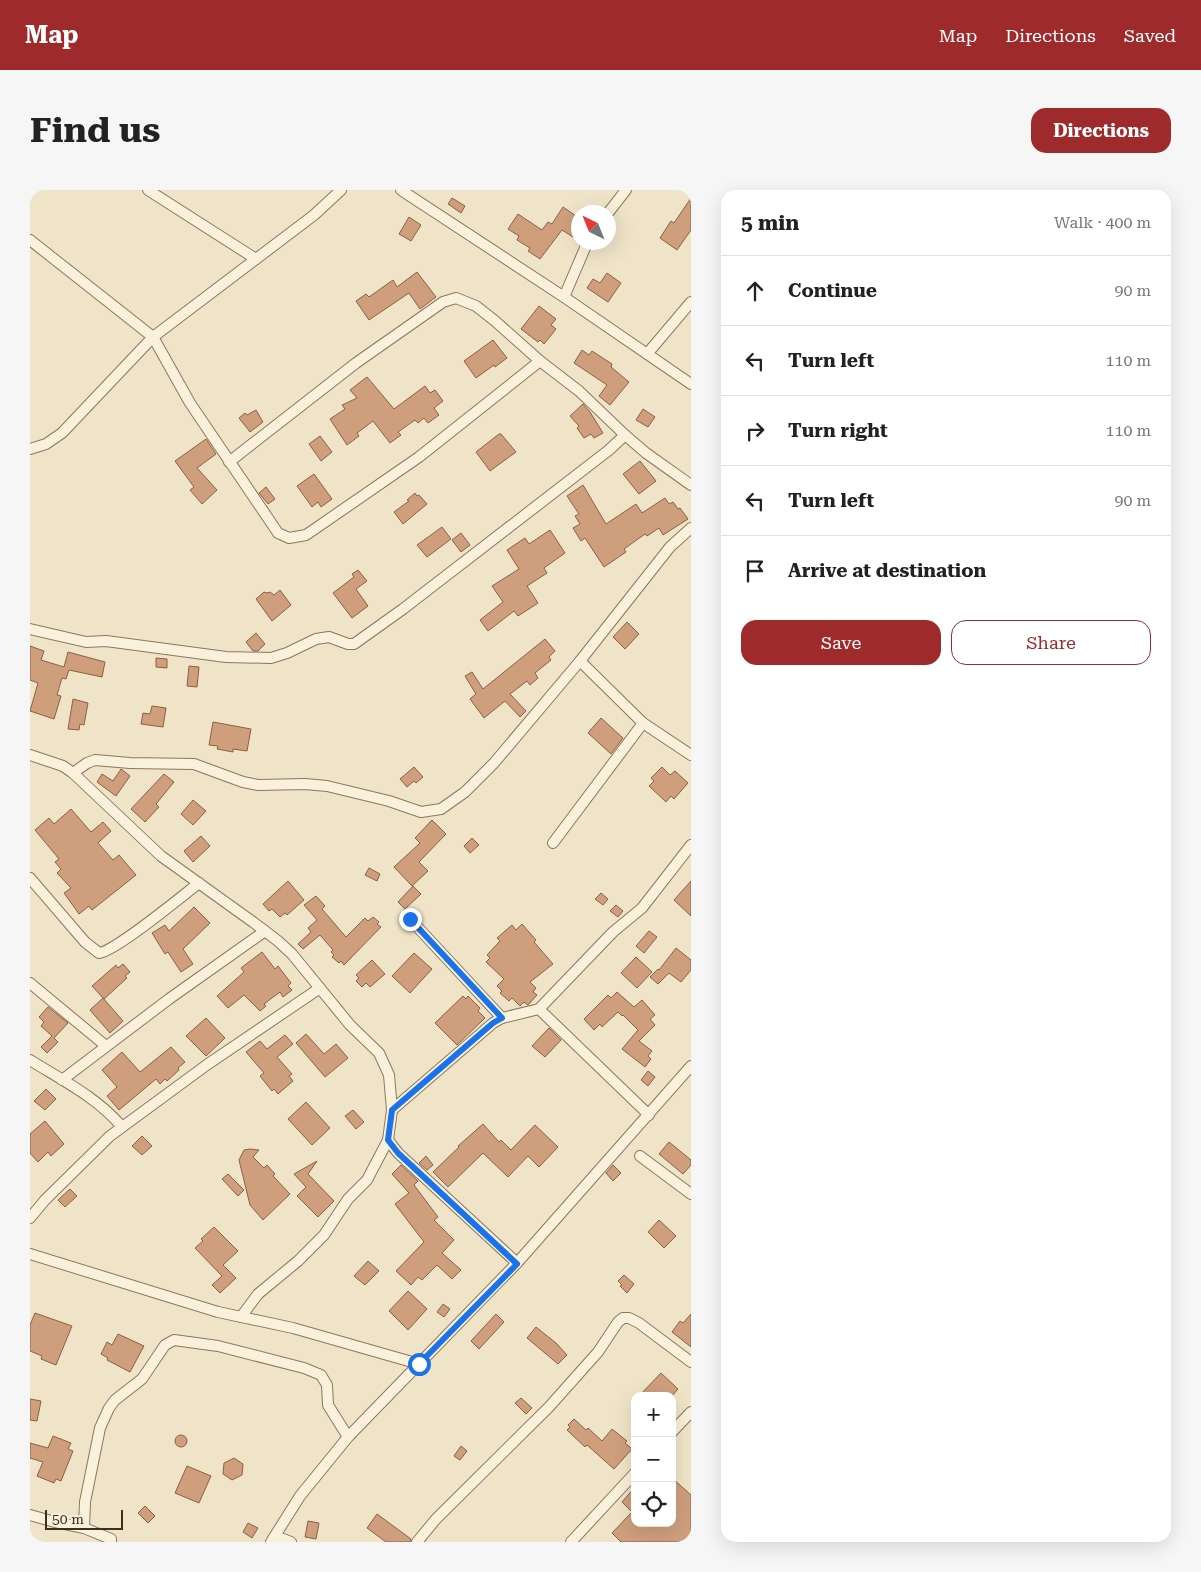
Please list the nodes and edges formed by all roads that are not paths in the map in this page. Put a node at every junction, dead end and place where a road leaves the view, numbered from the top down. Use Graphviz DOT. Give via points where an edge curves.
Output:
graph roads {
  1 [pos="148,190"];
  2 [pos="342,190"];
  3 [pos="401,190"];
  4 [pos="626,190"];
  5 [pos="614,205"];
  6 [pos="30,240"];
  7 [pos="583,250"];
  8 [pos="256,259"];
  9 [pos="564,297"];
  10 [pos="691,302"];
  11 [pos="153,337"];
  12 [pos="647,354"];
  13 [pos="540,361"];
  14 [pos="691,384"];
  15 [pos="625,435"];
  16 [pos="30,449"];
  17 [pos="229,462"];
  18 [pos="691,485"];
  19 [pos="691,528"];
  20 [pos="30,629"];
  21 [pos="580,661"];
  22 [pos="643,723"];
  23 [pos="691,755"];
  24 [pos="30,756"];
  25 [pos="73,773"];
  26 [pos="553,844"];
  27 [pos="691,845"];
  28 [pos="30,878"];
  29 [pos="199,883"];
  30 [pos="410,919"];
  31 [pos="265,930"];
  32 [pos="30,983"];
  33 [pos="320,988"];
  34 [pos="539,1009"];
  35 [pos="502,1018"];
  36 [pos="106,1046"];
  37 [pos="30,1060"];
  38 [pos="691,1066"];
  39 [pos="62,1080"];
  40 [pos="392,1110"];
  41 [pos="649,1115"];
  42 [pos="122,1127"];
  43 [pos="388,1140"];
  44 [pos="640,1156"];
  45 [pos="691,1194"];
  46 [pos="30,1218"];
  47 [pos="30,1254"];
  48 [pos="517,1264"];
  49 [pos="241,1317"];
  50 [pos="691,1362"];
  51 [pos="419,1364"];
  52 [pos="691,1412"];
  53 [pos="676,1428"];
  54 [pos="348,1437"];
  55 [pos="631,1477"];
  56 [pos="30,1515"];
  57 [pos="84,1528"];
  58 [pos="273,1539"];
  59 [pos="111,1542"];
  60 [pos="291,1542"];
  61 [pos="417,1542"];
  62 [pos="571,1542"];
  1 -- 8 [label="street"];
  2 -- 8 [label="street"];
  3 -- 9 [label="street"];
  4 -- 5 [label="street"];
  6 -- 11 [label="street"];
  7 -- 9 [label="street"];
  8 -- 11 [label="street"];
  9 -- 12 [label="street"];
  10 -- 12 [label="street"];
  11 -- 16 [label="street" via="62,433 46,444"];
  11 -- 17 [label="street" via="190,403"];
  12 -- 14 [label="street"];
  13 -- 15 [label="street" via="579,391"];
  13 -- 17 [label="street" via="476,306 456,298 443,302 356,363"];
  13 -- 17 [label="street" via="419,457 306,535 289,538 278,533"];
  15 -- 18 [label="street"];
  15 -- 20 [label="street" via="354,644 329,637 316,639 287,654 271,658 226,657 106,641 86,642"];
  19 -- 21 [label="street" via="670,547"];
  21 -- 22 [label="street"];
  21 -- 25 [label="street" via="494,763 465,792 441,808 421,812 327,786 258,785 194,764 95,760"];
  22 -- 23 [label="street"];
  22 -- 26 [label="street"];
  24 -- 25 [label="street" via="63,766"];
  25 -- 29 [label="street" via="157,852"];
  27 -- 34 [label="street" via="642,908 613,932"];
  28 -- 29 [label="street" via="85,942 100,953 121,942"];
  29 -- 31 [label="street"];
  30 -- 35 [label="street"];
  31 -- 33 [label="street" via="292,954"];
  31 -- 36 [label="street"];
  32 -- 36 [label="street"];
  33 -- 40 [label="street" via="350,1025 379,1053 389,1075"];
  33 -- 42 [label="street"];
  34 -- 35 [label="street"];
  34 -- 41 [label="street"];
  35 -- 40 [label="street"];
  36 -- 39 [label="street"];
  37 -- 39 [label="street"];
  38 -- 41 [label="street"];
  39 -- 42 [label="street" via="111,1113"];
  40 -- 43 [label="street"];
  41 -- 48 [label="street"];
  42 -- 46 [label="street"];
  43 -- 48 [label="street"];
  43 -- 49 [label="street" via="367,1180 348,1199 324,1235 258,1294"];
  44 -- 45 [label="street"];
  47 -- 49 [label="street"];
  48 -- 51 [label="street"];
  49 -- 51 [label="street" via="293,1328"];
  50 -- 61 [label="street" via="639,1323 624,1318 549,1406"];
  51 -- 54 [label="street"];
  52 -- 53 [label="street"];
  54 -- 57 [label="street" via="328,1405 327,1385 321,1375 218,1346 174,1340 165,1345 142,1379 108,1408 100,1428"];
  54 -- 58 [label="street" via="300,1496"];
  55 -- 62 [label="street"];
  56 -- 57 [label="street"];
  57 -- 59 [label="street" via="111,1539"];
  58 -- 60 [label="street"];
}
